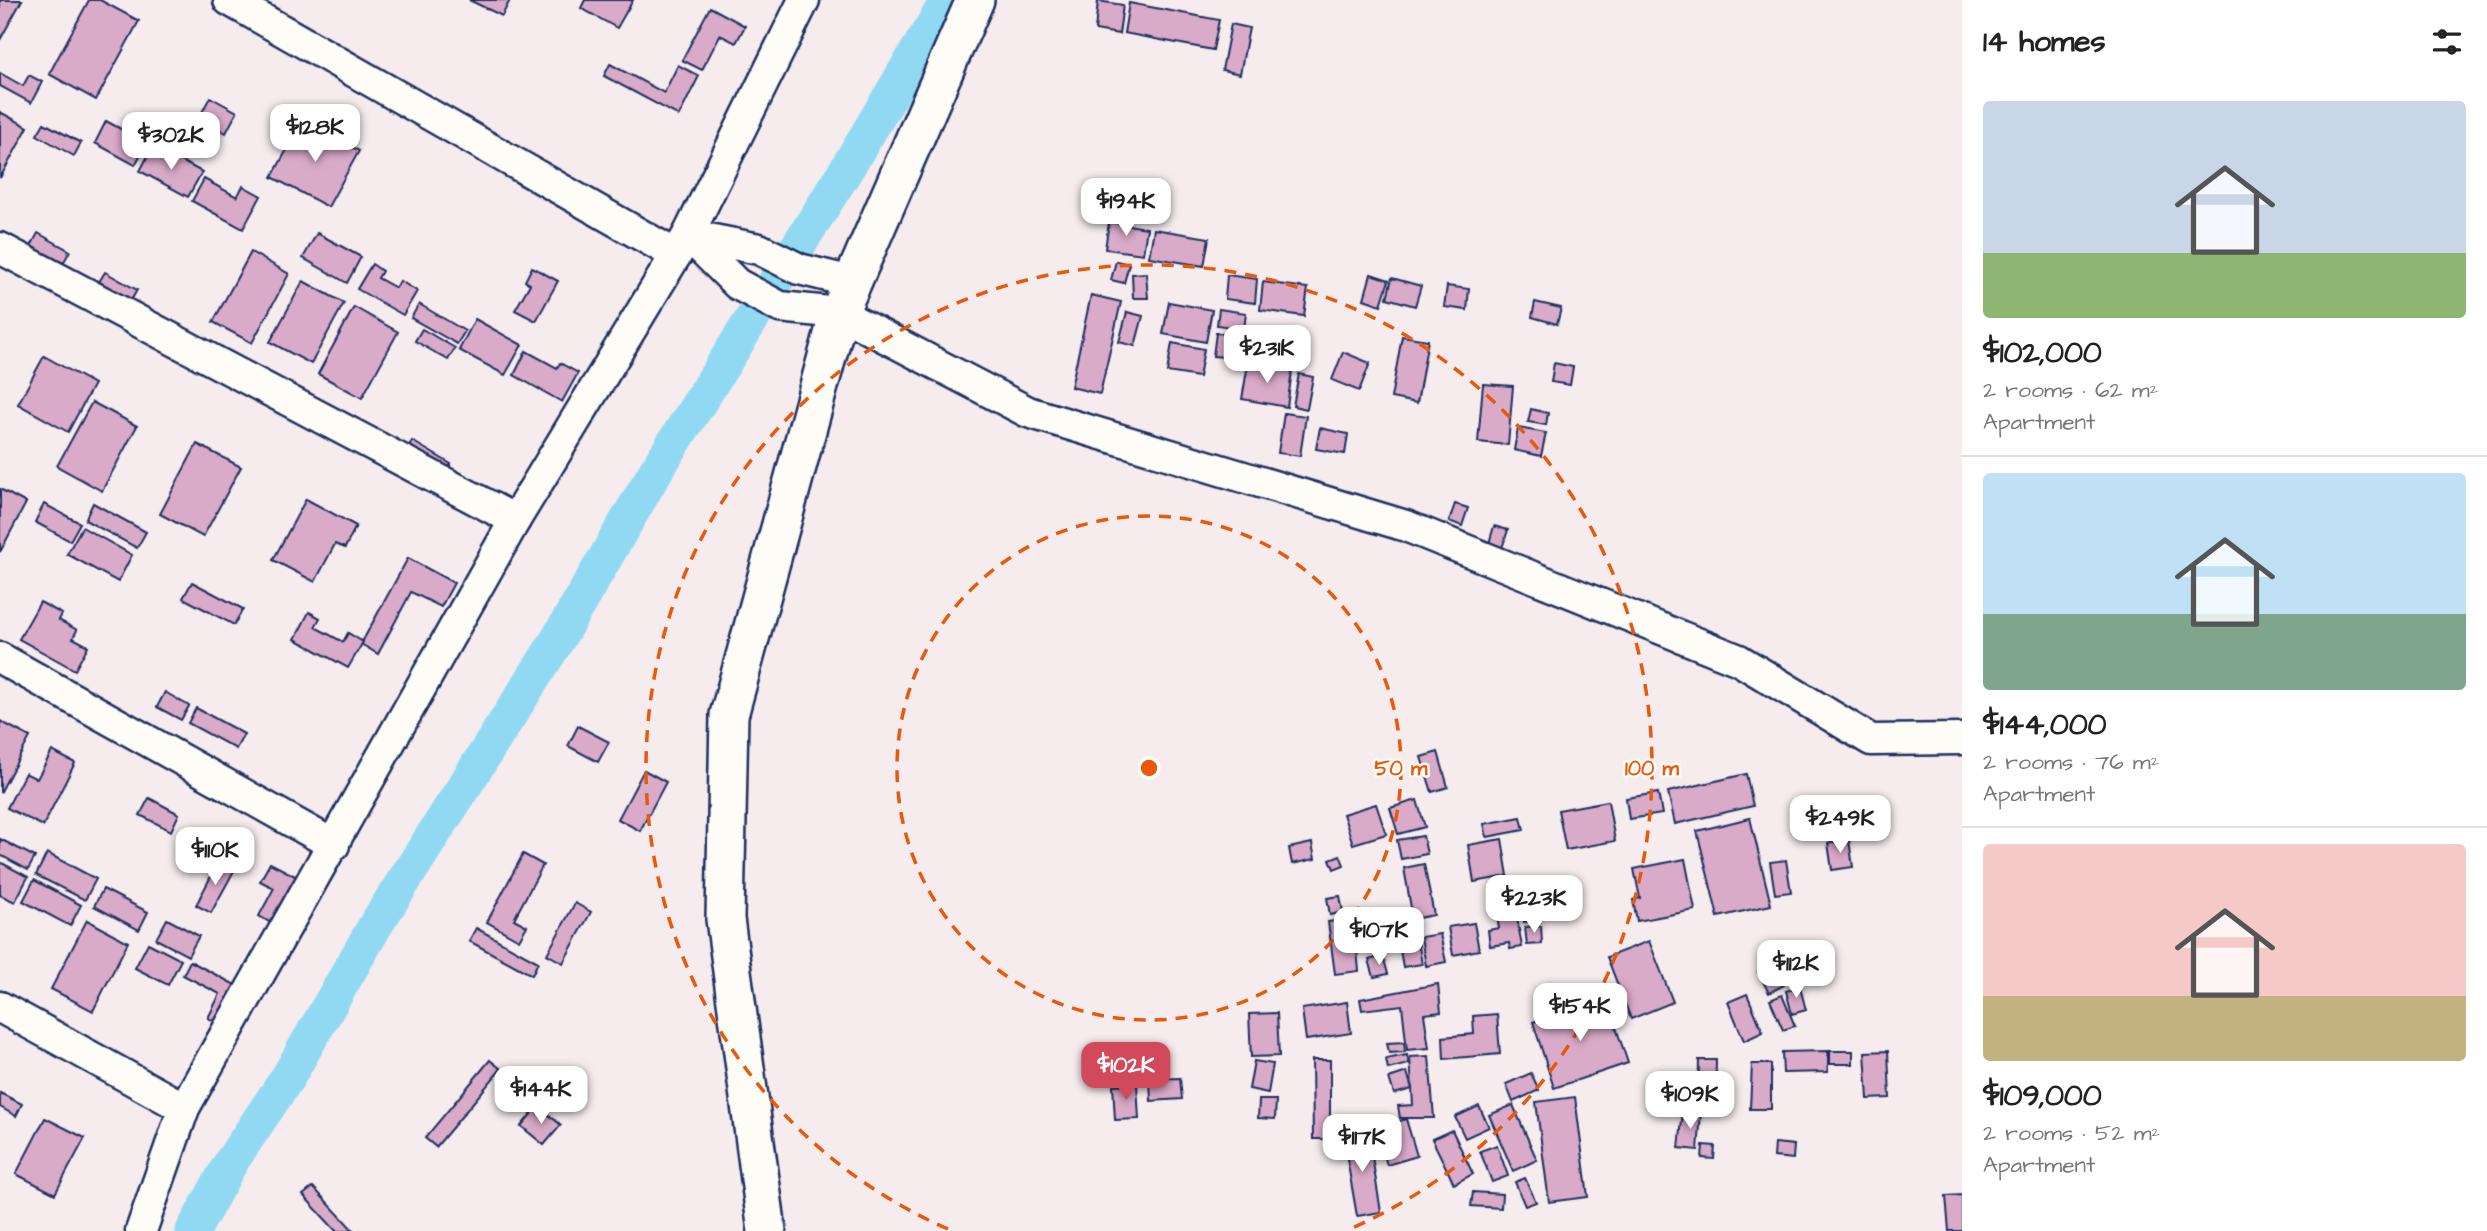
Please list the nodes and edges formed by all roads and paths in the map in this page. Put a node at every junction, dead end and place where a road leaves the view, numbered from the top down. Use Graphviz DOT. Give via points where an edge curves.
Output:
graph roads {
  1 [pos="229,0"];
  2 [pos="804,0"];
  3 [pos="975,0"];
  4 [pos="682,245"];
  5 [pos="0,248"];
  6 [pos="845,298"];
  7 [pos="515,520"];
  8 [pos="0,658"];
  9 [pos="1962,739"];
  10 [pos="334,845"];
  11 [pos="0,1007"];
  12 [pos="184,1108"];
  13 [pos="141,1231"];
  14 [pos="767,1231"];
  1 -- 4 [label="street"];
  2 -- 4 [label="street"];
  3 -- 6 [label="street"];
  4 -- 6 [label="street" via="759,249"];
  4 -- 6 [label="street" via="737,284 780,307"];
  4 -- 7 [label="street"];
  5 -- 7 [label="street"];
  6 -- 9 [label="street" via="1028,412 1406,526 1739,660 1871,740"];
  6 -- 14 [label="street" via="729,715 725,919"];
  7 -- 10 [label="street"];
  8 -- 10 [label="street"];
  10 -- 12 [label="street"];
  11 -- 12 [label="street"];
  12 -- 13 [label="street"];
}
